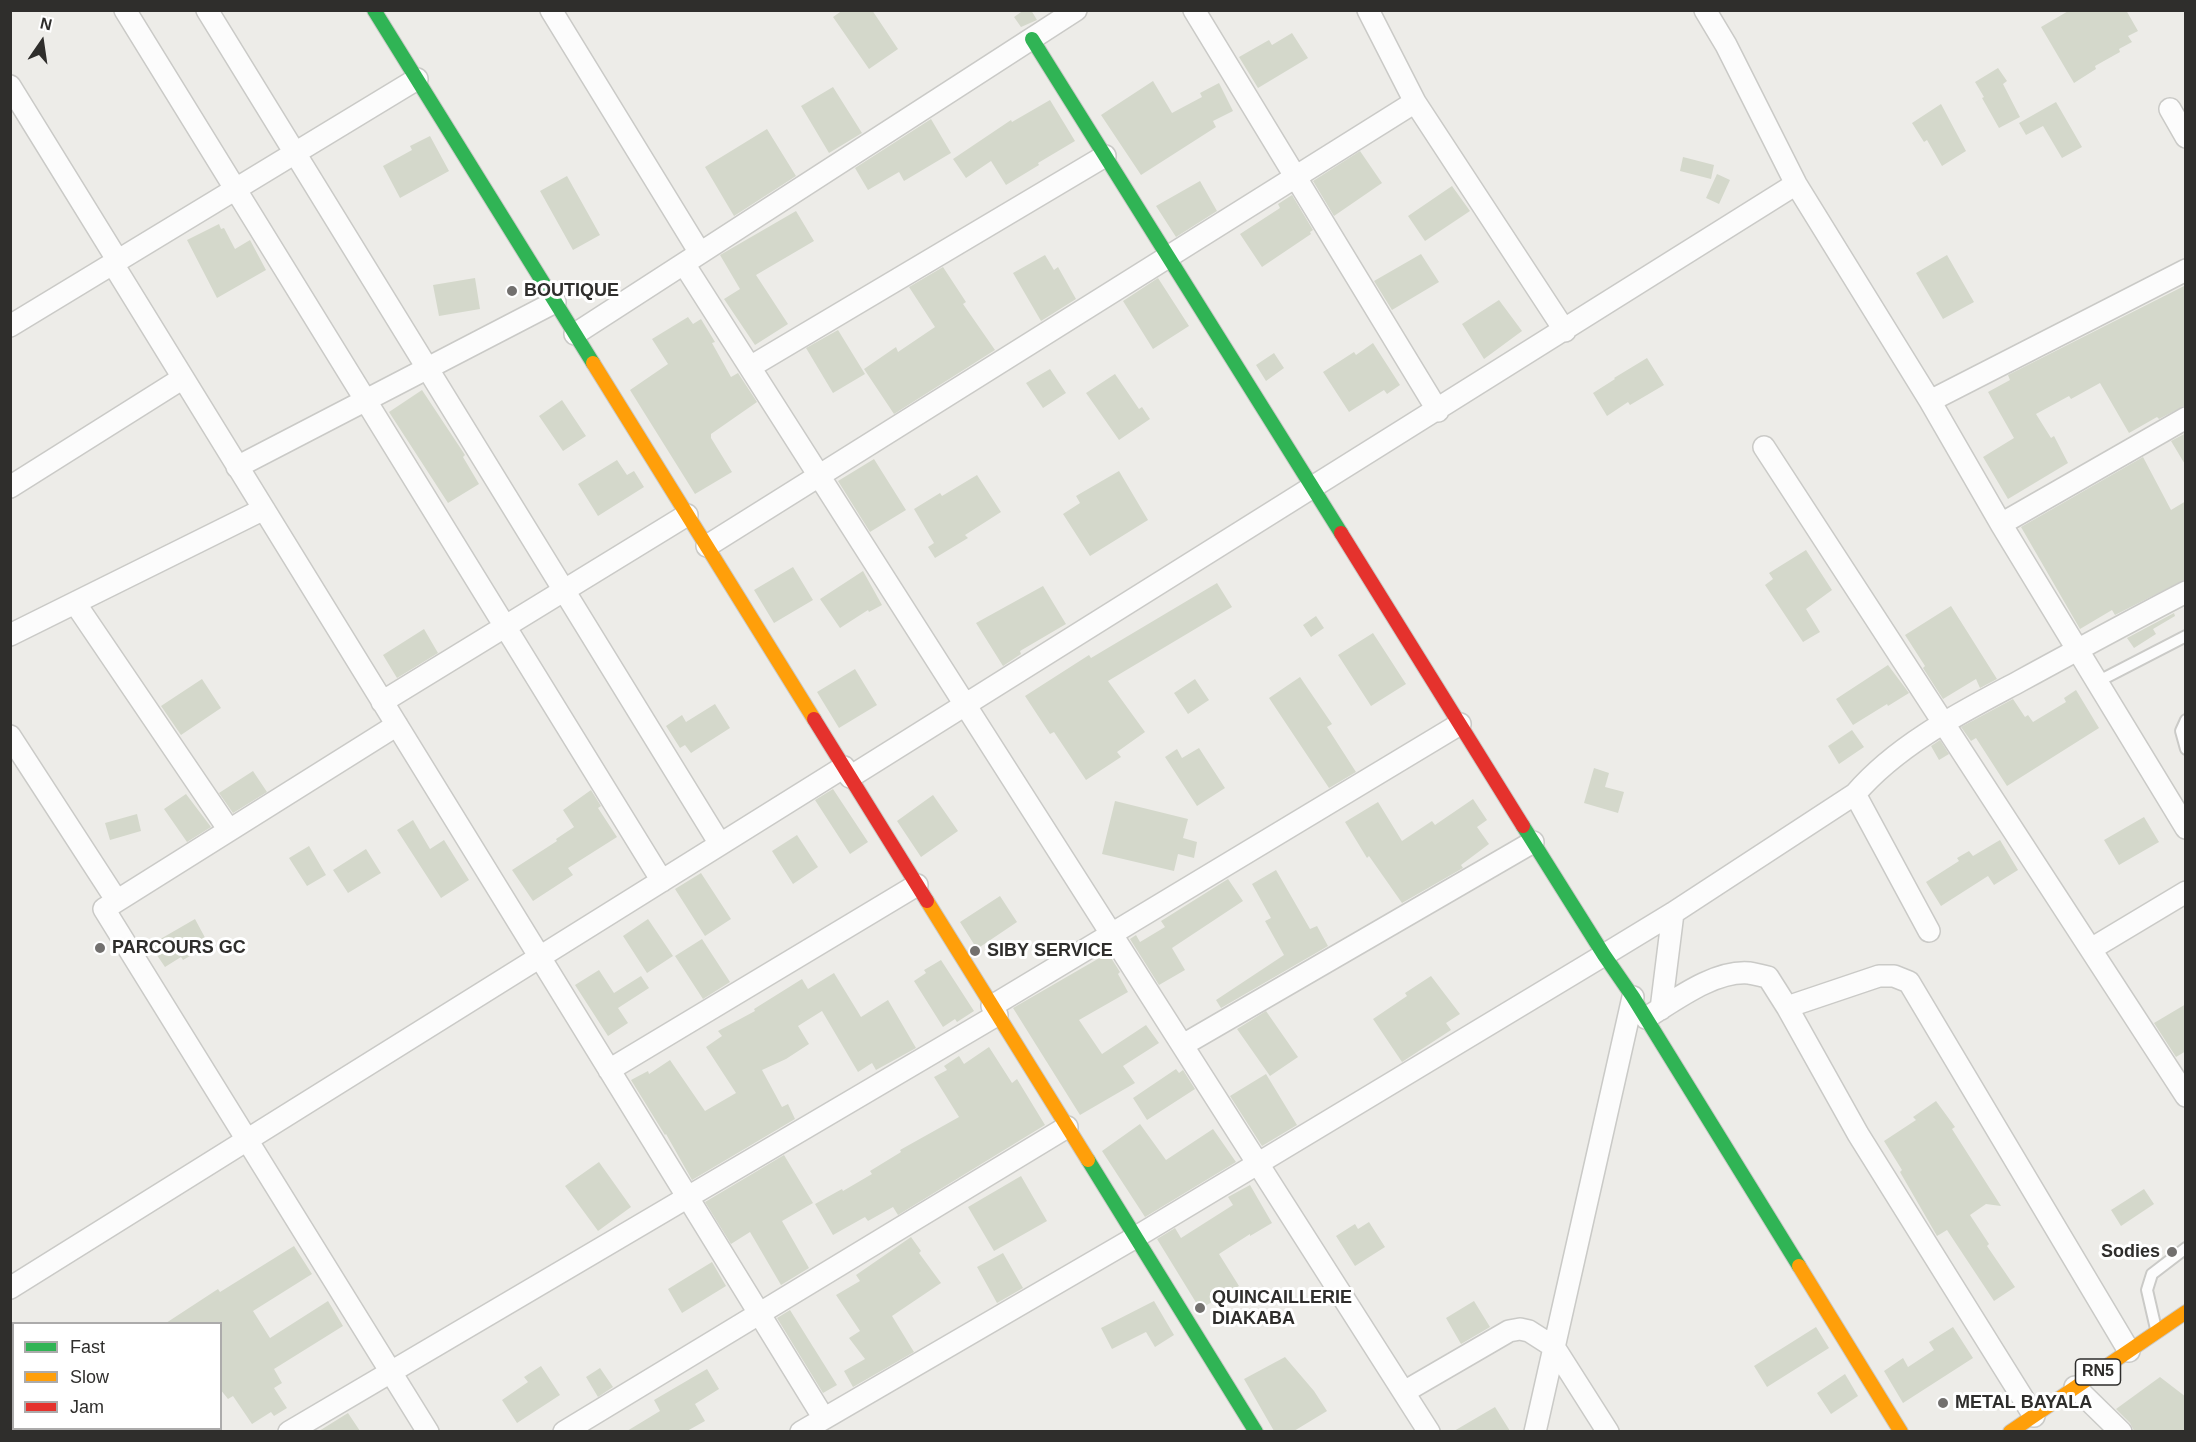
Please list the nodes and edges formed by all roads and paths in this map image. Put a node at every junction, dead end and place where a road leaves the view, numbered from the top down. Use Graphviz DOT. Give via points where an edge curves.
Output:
graph roads {
  1 [pos="125,10"];
  2 [pos="207,10"];
  3 [pos="374,10"];
  4 [pos="551,10"];
  5 [pos="1076,10"];
  6 [pos="1194,10"];
  7 [pos="1368,10"];
  8 [pos="1705,10"];
  9 [pos="1032,39"];
  10 [pos="417,79"];
  11 [pos="10,86"];
  12 [pos="1415,102"];
  13 [pos="2170,109"];
  14 [pos="2186,137"];
  15 [pos="295,153"];
  16 [pos="1105,156"];
  17 [pos="1295,177"];
  18 [pos="1796,184"];
  19 [pos="235,189"];
  20 [pos="1168,257"];
  21 [pos="692,258"];
  22 [pos="115,262"];
  23 [pos="2186,270"];
  24 [pos="555,302"];
  25 [pos="10,326"];
  26 [pos="1565,331"];
  27 [pos="575,334"];
  28 [pos="750,367"];
  29 [pos="428,369"];
  30 [pos="183,378"];
  31 [pos="366,401"];
  32 [pos="1930,402"];
  33 [pos="1438,411"];
  34 [pos="2186,418"];
  35 [pos="1764,447"];
  36 [pos="237,466"];
  37 [pos="819,475"];
  38 [pos="10,487"];
  39 [pos="1313,489"];
  40 [pos="264,509"];
  41 [pos="687,515"];
  42 [pos="2001,524"];
  43 [pos="706,546"];
  44 [pos="564,590"];
  45 [pos="2186,592"];
  46 [pos="75,603"];
  47 [pos="505,627"];
  48 [pos="10,635"];
  49 [pos="2186,636"];
  50 [pos="2077,650"];
  51 [pos="2097,682"];
  52 [pos="382,702"];
  53 [pos="966,705"];
  54 [pos="2186,720"];
  55 [pos="1944,722"];
  56 [pos="1460,724"];
  57 [pos="397,725"];
  58 [pos="10,736"];
  59 [pos="2186,749"];
  60 [pos="847,772"];
  61 [pos="1855,794"];
  62 [pos="2180,806"];
  63 [pos="2186,828"];
  64 [pos="229,830"];
  65 [pos="1533,842"];
  66 [pos="720,844"];
  67 [pos="662,881"];
  68 [pos="917,885"];
  69 [pos="2186,892"];
  70 [pos="117,901"];
  71 [pos="1673,913"];
  72 [pos="1929,931"];
  73 [pos="1112,934"];
  74 [pos="2091,949"];
  75 [pos="1604,955"];
  76 [pos="540,957"];
  77 [pos="1633,997"];
  78 [pos="1787,1007"];
  79 [pos="994,1010"];
  80 [pos="1654,1013"];
  81 [pos="1183,1045"];
  82 [pos="609,1070"];
  83 [pos="2186,1095"];
  84 [pos="1067,1127"];
  85 [pos="247,1140"];
  86 [pos="1258,1163"];
  87 [pos="687,1197"];
  88 [pos="1136,1237"];
  89 [pos="2186,1248"];
  90 [pos="10,1288"];
  91 [pos="2186,1312"];
  92 [pos="759,1313"];
  93 [pos="2157,1331"];
  94 [pos="1554,1347"];
  95 [pos="2130,1351"];
  96 [pos="391,1372"];
  97 [pos="2075,1387"];
  98 [pos="1404,1392"];
  99 [pos="2034,1416"];
  100 [pos="824,1418"];
  101 [pos="289,1431"];
  102 [pos="428,1431"];
  103 [pos="564,1431"];
  104 [pos="801,1431"];
  105 [pos="1256,1431"];
  106 [pos="1429,1431"];
  107 [pos="1535,1431"];
  108 [pos="1608,1431"];
  109 [pos="1901,1431"];
  110 [pos="2010,1431"];
  111 [pos="2121,1431"];
  1 -- 19 [label="street"];
  2 -- 15 [label="street"];
  3 -- 10 [label="main road"];
  4 -- 21 [label="street"];
  5 -- 9 [label="street"];
  6 -- 17 [label="street"];
  7 -- 12 [label="street"];
  8 -- 18 [label="street"];
  9 -- 16 [label="main road"];
  9 -- 21 [label="street"];
  10 -- 15 [label="street"];
  10 -- 24 [label="main road"];
  11 -- 22 [label="street"];
  12 -- 17 [label="street"];
  12 -- 26 [label="street"];
  13 -- 14 [label="street"];
  15 -- 19 [label="street"];
  15 -- 29 [label="street"];
  16 -- 20 [label="main road"];
  16 -- 28 [label="street"];
  17 -- 20 [label="street"];
  17 -- 33 [label="street"];
  18 -- 26 [label="street"];
  18 -- 32 [label="street"];
  19 -- 22 [label="street"];
  19 -- 31 [label="street"];
  20 -- 37 [label="street"];
  20 -- 39 [label="main road"];
  21 -- 27 [label="street"];
  21 -- 28 [label="street"];
  22 -- 25 [label="street"];
  22 -- 30 [label="street"];
  23 -- 32 [label="street"];
  24 -- 27 [label="main road"];
  24 -- 29 [label="street"];
  26 -- 33 [label="street"];
  27 -- 41 [label="main road"];
  28 -- 37 [label="street"];
  29 -- 31 [label="street"];
  29 -- 44 [label="street"];
  30 -- 36 [label="street"];
  30 -- 38 [label="street"];
  31 -- 36 [label="street"];
  31 -- 47 [label="street"];
  32 -- 42 [label="street"];
  33 -- 39 [label="street"];
  34 -- 42 [label="street"];
  35 -- 55 [label="street"];
  36 -- 40 [label="street"];
  37 -- 43 [label="street"];
  37 -- 53 [label="street"];
  39 -- 53 [label="street"];
  39 -- 56 [label="main road"];
  40 -- 46 [label="street"];
  40 -- 52 [label="street"];
  41 -- 43 [label="main road"];
  41 -- 44 [label="street"];
  42 -- 50 [label="street"];
  43 -- 60 [label="main road"];
  44 -- 47 [label="street"];
  44 -- 66 [label="street"];
  45 -- 50 [label="street"];
  46 -- 48 [label="street"];
  46 -- 64 [label="street"];
  47 -- 52 [label="street"];
  47 -- 67 [label="street"];
  49 -- 51 [label="lane"];
  50 -- 51 [label="street"];
  50 -- 55 [label="street"];
  51 -- 62 [label="street"];
  52 -- 57 [label="street"];
  53 -- 60 [label="street"];
  53 -- 73 [label="street"];
  54 -- 59 [label="lane" via="2181,731"];
  55 -- 61 [label="street" via="1868,779"];
  55 -- 74 [label="street"];
  56 -- 65 [label="main road"];
  56 -- 73 [label="street"];
  57 -- 64 [label="street"];
  57 -- 76 [label="street"];
  58 -- 70 [label="street"];
  60 -- 66 [label="street"];
  60 -- 68 [label="main road"];
  61 -- 71 [label="street"];
  61 -- 72 [label="street"];
  62 -- 63 [label="street"];
  64 -- 70 [label="street"];
  65 -- 75 [label="main road"];
  65 -- 81 [label="street"];
  66 -- 67 [label="street"];
  67 -- 76 [label="street"];
  68 -- 79 [label="main road"];
  68 -- 82 [label="street"];
  69 -- 74 [label="street"];
  70 -- 85 [label="street" via="104,909"];
  71 -- 75 [label="street"];
  71 -- 80 [label="street"];
  73 -- 79 [label="street"];
  73 -- 81 [label="street"];
  74 -- 83 [label="street"];
  75 -- 77 [label="main road"];
  75 -- 86 [label="street"];
  76 -- 82 [label="street"];
  76 -- 85 [label="street"];
  77 -- 80 [label="main road"];
  77 -- 94 [label="street"];
  78 -- 80 [label="street" via="1768,977 1748,973 1702,984"];
  78 -- 95 [label="street" via="1879,976 1909,982"];
  78 -- 99 [label="street" via="1858,1134"];
  79 -- 84 [label="main road"];
  79 -- 87 [label="street"];
  80 -- 109 [label="main road"];
  81 -- 86 [label="street"];
  82 -- 87 [label="street"];
  84 -- 88 [label="main road"];
  84 -- 92 [label="street"];
  85 -- 90 [label="street"];
  85 -- 96 [label="street"];
  86 -- 88 [label="street"];
  86 -- 98 [label="street"];
  87 -- 92 [label="street"];
  87 -- 96 [label="street"];
  88 -- 100 [label="street"];
  88 -- 105 [label="main road"];
  89 -- 93 [label="lane" via="2152,1274 2148,1290"];
  91 -- 93 [label="main road, RN5"];
  92 -- 100 [label="street"];
  92 -- 103 [label="street"];
  93 -- 95 [label="main road, RN5"];
  94 -- 98 [label="street" via="1529,1331 1509,1331"];
  94 -- 107 [label="street"];
  94 -- 108 [label="street"];
  95 -- 97 [label="main road, RN5"];
  96 -- 101 [label="street"];
  96 -- 102 [label="street"];
  97 -- 99 [label="main road, RN5"];
  97 -- 111 [label="street"];
  98 -- 106 [label="street"];
  99 -- 110 [label="main road, RN5"];
  100 -- 104 [label="street"];
}
